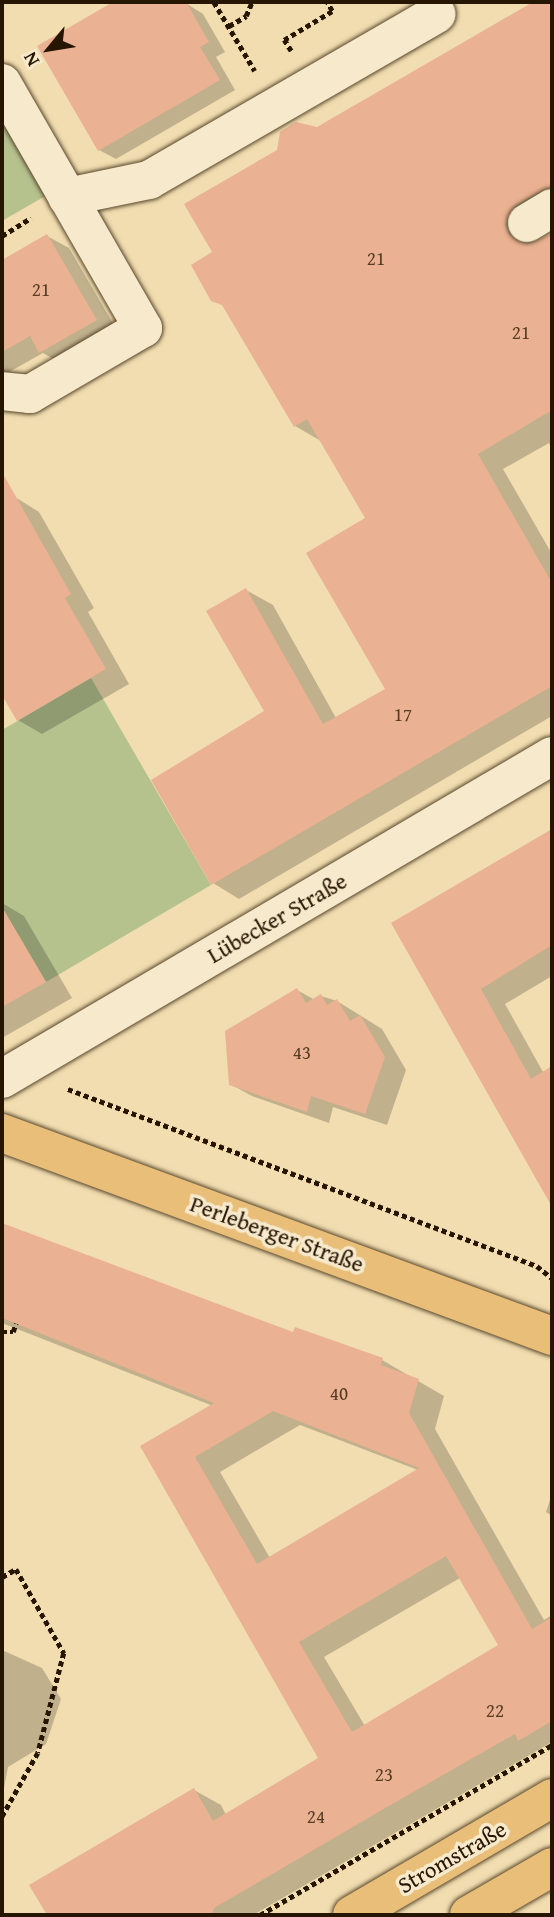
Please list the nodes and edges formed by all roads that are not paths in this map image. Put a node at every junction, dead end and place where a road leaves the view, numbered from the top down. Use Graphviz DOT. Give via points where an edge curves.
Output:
graph roads {
  1 [pos="436,14"];
  2 [pos="2,83"];
  3 [pos="67,197"];
  4 [pos="2,391"];
  5 [pos="552,756"];
  6 [pos="9,1075"];
  7 [pos="2,1133"];
  8 [pos="552,1336"];
  9 [pos="552,1798"];
  10 [pos="552,1867"];
  11 [pos="352,1915"];
  12 [pos="470,1915"];
  1 -- 3 [label="street" via="149,180"];
  2 -- 3 [label="street"];
  3 -- 4 [label="street" via="143,328 30,394"];
  5 -- 6 [label="street, Lübecker Straße"];
  7 -- 8 [label="main road, Perleberger Straße"];
  9 -- 11 [label="main road, Stromstraße"];
  10 -- 12 [label="main road"];
}
